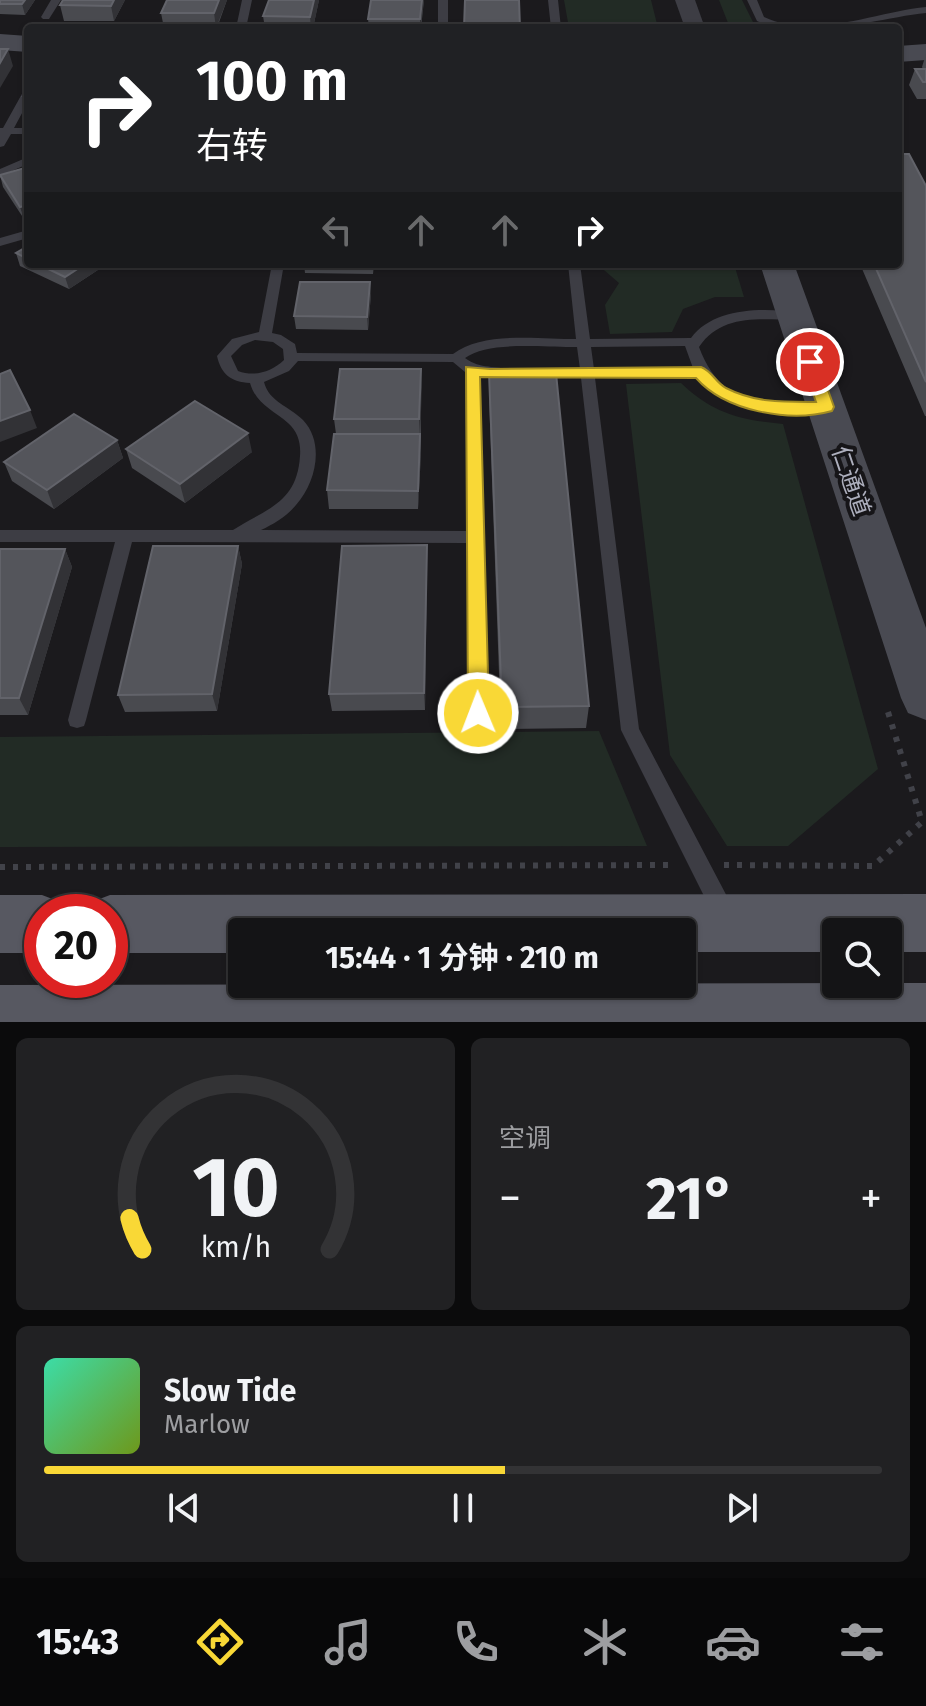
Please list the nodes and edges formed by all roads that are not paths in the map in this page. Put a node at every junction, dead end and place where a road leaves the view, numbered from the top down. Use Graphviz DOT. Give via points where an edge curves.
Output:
graph roads {
  1 [pos="56,0"];
  2 [pos="247,0"];
  3 [pos="443,0"];
  4 [pos="553,0"];
  5 [pos="685,0"];
  6 [pos="752,0"];
  7 [pos="926,10"];
  8 [pos="46,17"];
  9 [pos="242,24"];
  10 [pos="443,24"];
  11 [pos="556,24"];
  12 [pos="694,24"];
  13 [pos="771,24"];
  14 [pos="847,24"];
  15 [pos="0,42"];
  16 [pos="24,44"];
  17 [pos="926,52"];
  18 [pos="902,54"];
  19 [pos="24,98"];
  20 [pos="3,131"];
  21 [pos="24,131"];
  22 [pos="0,144"];
  23 [pos="24,162"];
  24 [pos="0,173"];
  25 [pos="24,235"];
  26 [pos="0,242"];
  27 [pos="277,268"];
  28 [pos="575,268"];
  29 [pos="778,268"];
  30 [pos="794,316"];
  31 [pos="265,336"];
  32 [pos="695,342"];
  33 [pos="584,343"];
  34 [pos="292,357"];
  35 [pos="456,358"];
  36 [pos="472,370"];
  37 [pos="587,373"];
  38 [pos="701,373"];
  39 [pos="256,379"];
  40 [pos="826,407"];
  41 [pos="0,530"];
  42 [pos="0,536"];
  43 [pos="25,536"];
  44 [pos="125,537"];
  45 [pos="231,537"];
  46 [pos="475,537"];
  47 [pos="926,698"];
  48 [pos="478,713"];
  49 [pos="77,720"];
  50 [pos="730,923"];
  51 [pos="926,923"];
  52 [pos="0,924"];
  53 [pos="24,924"];
  54 [pos="128,924"];
  55 [pos="926,1014"];
  56 [pos="0,1016"];
  1 -- 8 [label="lane"];
  2 -- 9 [label="lane"];
  3 -- 10 [label="lane"];
  4 -- 11 [label="lane"];
  5 -- 12 [label="street"];
  6 -- 13 [label="lane" via="760,19"];
  7 -- 14 [label="lane"];
  15 -- 16 [label="street"];
  17 -- 18 [label="street"];
  19 -- 20 [label="lane"];
  20 -- 21 [label="lane"];
  20 -- 22 [label="lane"];
  23 -- 24 [label="lane"];
  25 -- 26 [label="lane"];
  27 -- 31 [label="lane"];
  28 -- 33 [label="lane"];
  29 -- 30 [label="street, 仁通道"];
  30 -- 32 [label="lane" via="718,320"];
  30 -- 40 [label="street, 仁通道"];
  31 -- 34 [label="lane" via="284,341"];
  31 -- 39 [label="lane" via="235,343 224,356 228,370"];
  32 -- 33 [label="lane"];
  32 -- 38 [label="lane"];
  33 -- 35 [label="lane" via="491,344 471,347"];
  33 -- 37 [label="lane"];
  34 -- 35 [label="lane"];
  34 -- 39 [label="lane" via="278,373"];
  35 -- 36 [label="lane"];
  36 -- 37 [label="lane"];
  36 -- 46 [label="lane"];
  37 -- 38 [label="lane"];
  37 -- 50 [label="lane" via="630,730"];
  38 -- 40 [label="lane" via="716,390 745,402 769,408"];
  39 -- 45 [label="lane" via="257,391 267,403 303,429 309,451 290,504"];
  40 -- 47 [label="street, 仁通道"];
  41 -- 43 [label="lane"];
  42 -- 43 [label="lane"];
  43 -- 44 [label="lane"];
  44 -- 45 [label="lane"];
  44 -- 49 [label="lane"];
  45 -- 46 [label="lane"];
  46 -- 48 [label="lane"];
  50 -- 51 [label="main road"];
  50 -- 54 [label="main road"];
  52 -- 53 [label="main road"];
  55 -- 56 [label="main road"];
}
